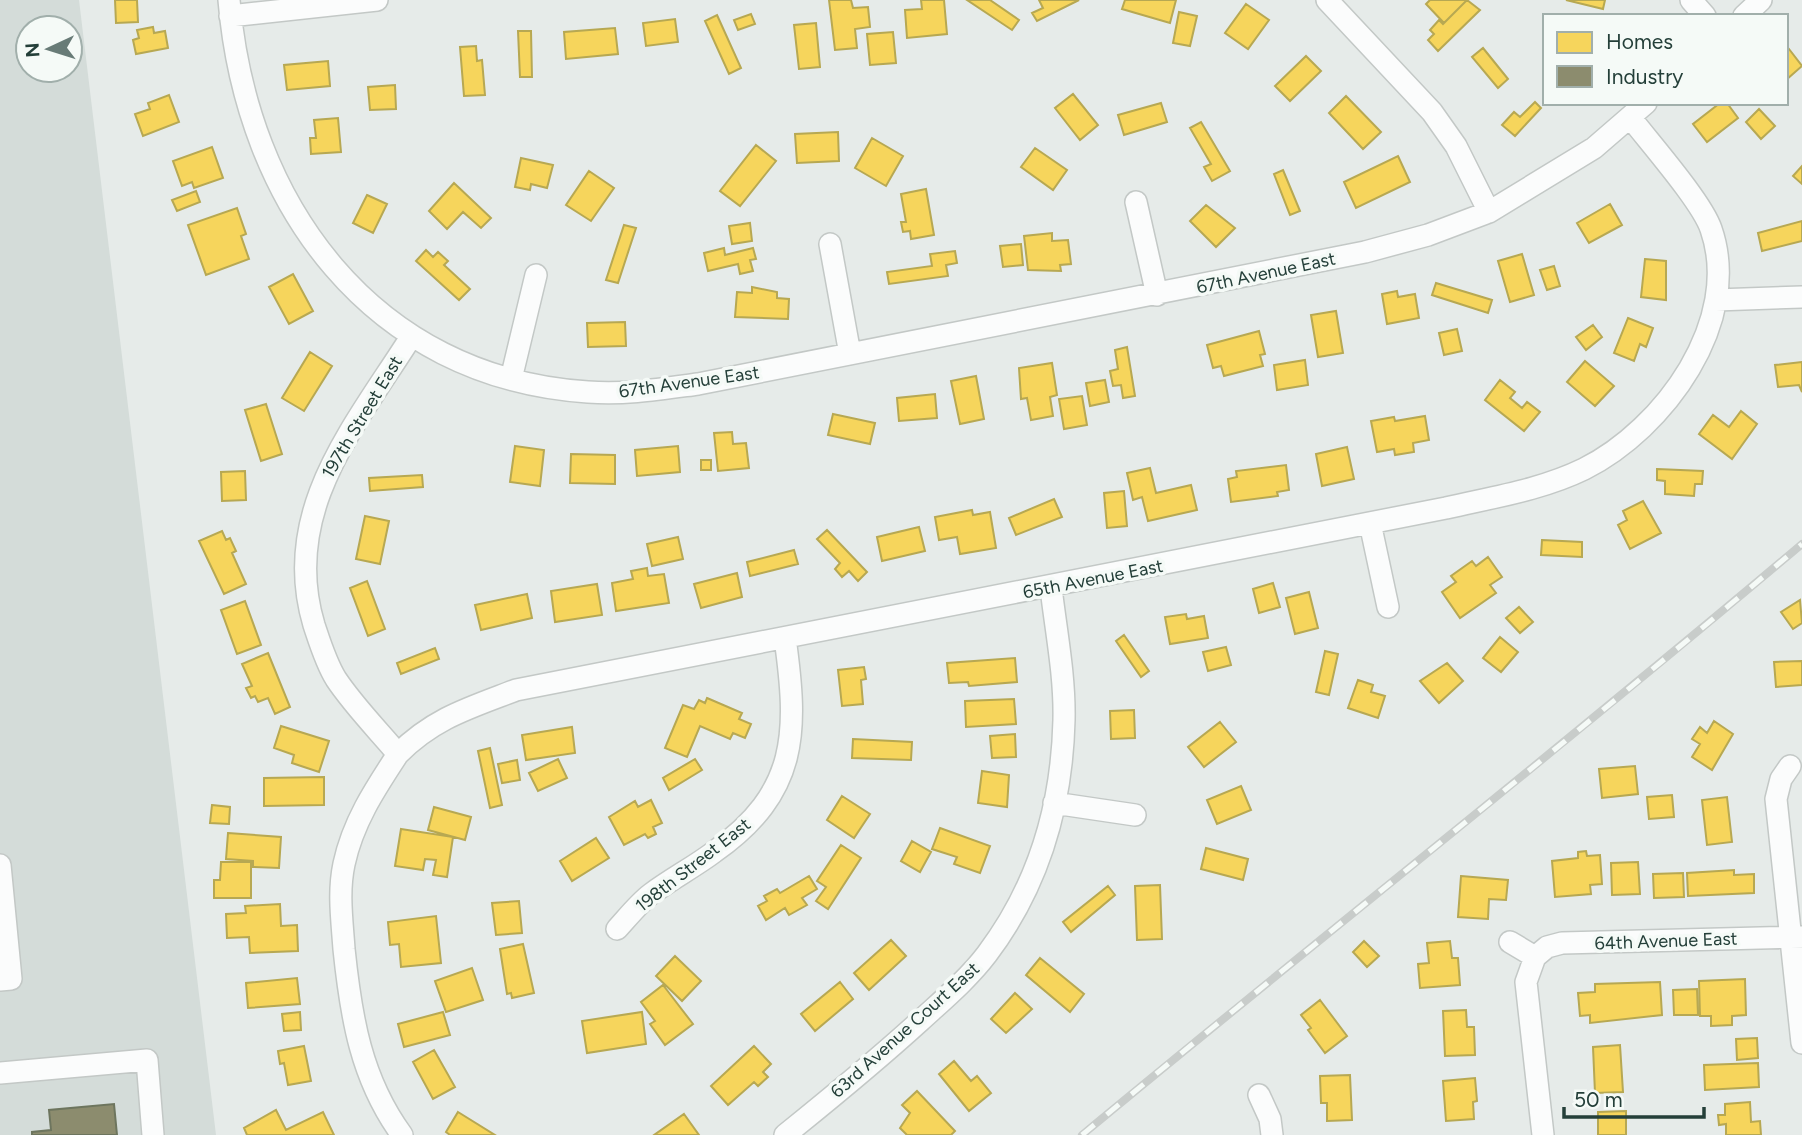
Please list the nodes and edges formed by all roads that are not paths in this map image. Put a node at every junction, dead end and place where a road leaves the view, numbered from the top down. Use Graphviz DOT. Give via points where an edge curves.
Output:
graph roads {
  1 [pos="377,0"];
  2 [pos="1327,0"];
  3 [pos="1691,0"];
  4 [pos="1761,0"];
  5 [pos="229,8"];
  6 [pos="1703,14"];
  7 [pos="1747,14"];
  8 [pos="1638,110"];
  9 [pos="1136,202"];
  10 [pos="1489,212"];
  11 [pos="830,244"];
  12 [pos="536,275"];
  13 [pos="1157,295"];
  14 [pos="1802,297"];
  15 [pos="1716,300"];
  16 [pos="411,337"];
  17 [pos="850,355"];
  18 [pos="511,379"];
  19 [pos="1370,523"];
  20 [pos="1051,588"];
  21 [pos="1388,607"];
  22 [pos="786,638"];
  23 [pos="398,754"];
  24 [pos="1790,765"];
  25 [pos="1054,803"];
  26 [pos="1135,816"];
  27 [pos="0,865"];
  28 [pos="617,929"];
  29 [pos="1795,937"];
  30 [pos="1510,942"];
  31 [pos="1535,957"];
  32 [pos="0,980"];
  33 [pos="1802,1043"];
  34 [pos="0,1073"];
  35 [pos="1259,1095"];
  36 [pos="153,1135"];
  37 [pos="402,1135"];
  38 [pos="785,1135"];
  39 [pos="1272,1135"];
  40 [pos="1543,1135"];
  1 -- 5 [label="street"];
  2 -- 10 [label="street" via="1432,113 1456,146"];
  3 -- 6 [label="street"];
  4 -- 7 [label="street"];
  5 -- 16 [label="street, 197th Street East" via="245,97 285,200 341,278 373,310"];
  8 -- 10 [label="street, 67th Avenue East" via="1594,148"];
  8 -- 15 [label="street, 65th Avenue East" via="1711,227 1718,267"];
  9 -- 13 [label="street"];
  10 -- 13 [label="street, 67th Avenue East" via="1365,253"];
  11 -- 17 [label="street"];
  12 -- 18 [label="street"];
  13 -- 17 [label="street, 67th Avenue East"];
  14 -- 15 [label="street"];
  15 -- 19 [label="street, 65th Avenue East" via="1710,325 1681,381 1647,421 1587,468 1540,486"];
  16 -- 18 [label="street, 67th Avenue East"];
  16 -- 23 [label="street, 197th Street East" via="320,485 305,547 307,599 322,651 335,678"];
  17 -- 18 [label="street, 67th Avenue East" via="645,392 587,392"];
  19 -- 20 [label="street, 65th Avenue East"];
  19 -- 21 [label="street"];
  20 -- 22 [label="street, 65th Avenue East"];
  20 -- 25 [label="street, 63rd Avenue Court East" via="1064,718"];
  22 -- 23 [label="street, 65th Avenue East" via="516,690 442,719 421,731"];
  22 -- 28 [label="street, 198th Street East" via="792,729 785,769 775,787 747,825 649,895"];
  23 -- 37 [label="street" via="355,827 340,890 357,1040 385,1112"];
  24 -- 29 [label="street" via="1776,799"];
  25 -- 26 [label="street"];
  25 -- 38 [label="street, 63rd Avenue Court East" via="1050,831 1035,872 987,954 961,984"];
  27 -- 32 [label="street" via="11,979"];
  29 -- 31 [label="street, 64th Avenue East" via="1562,943"];
  29 -- 33 [label="street"];
  30 -- 31 [label="street"];
  31 -- 40 [label="street" via="1526,982"];
  34 -- 36 [label="street" via="147,1060"];
  35 -- 39 [label="street"];
}
